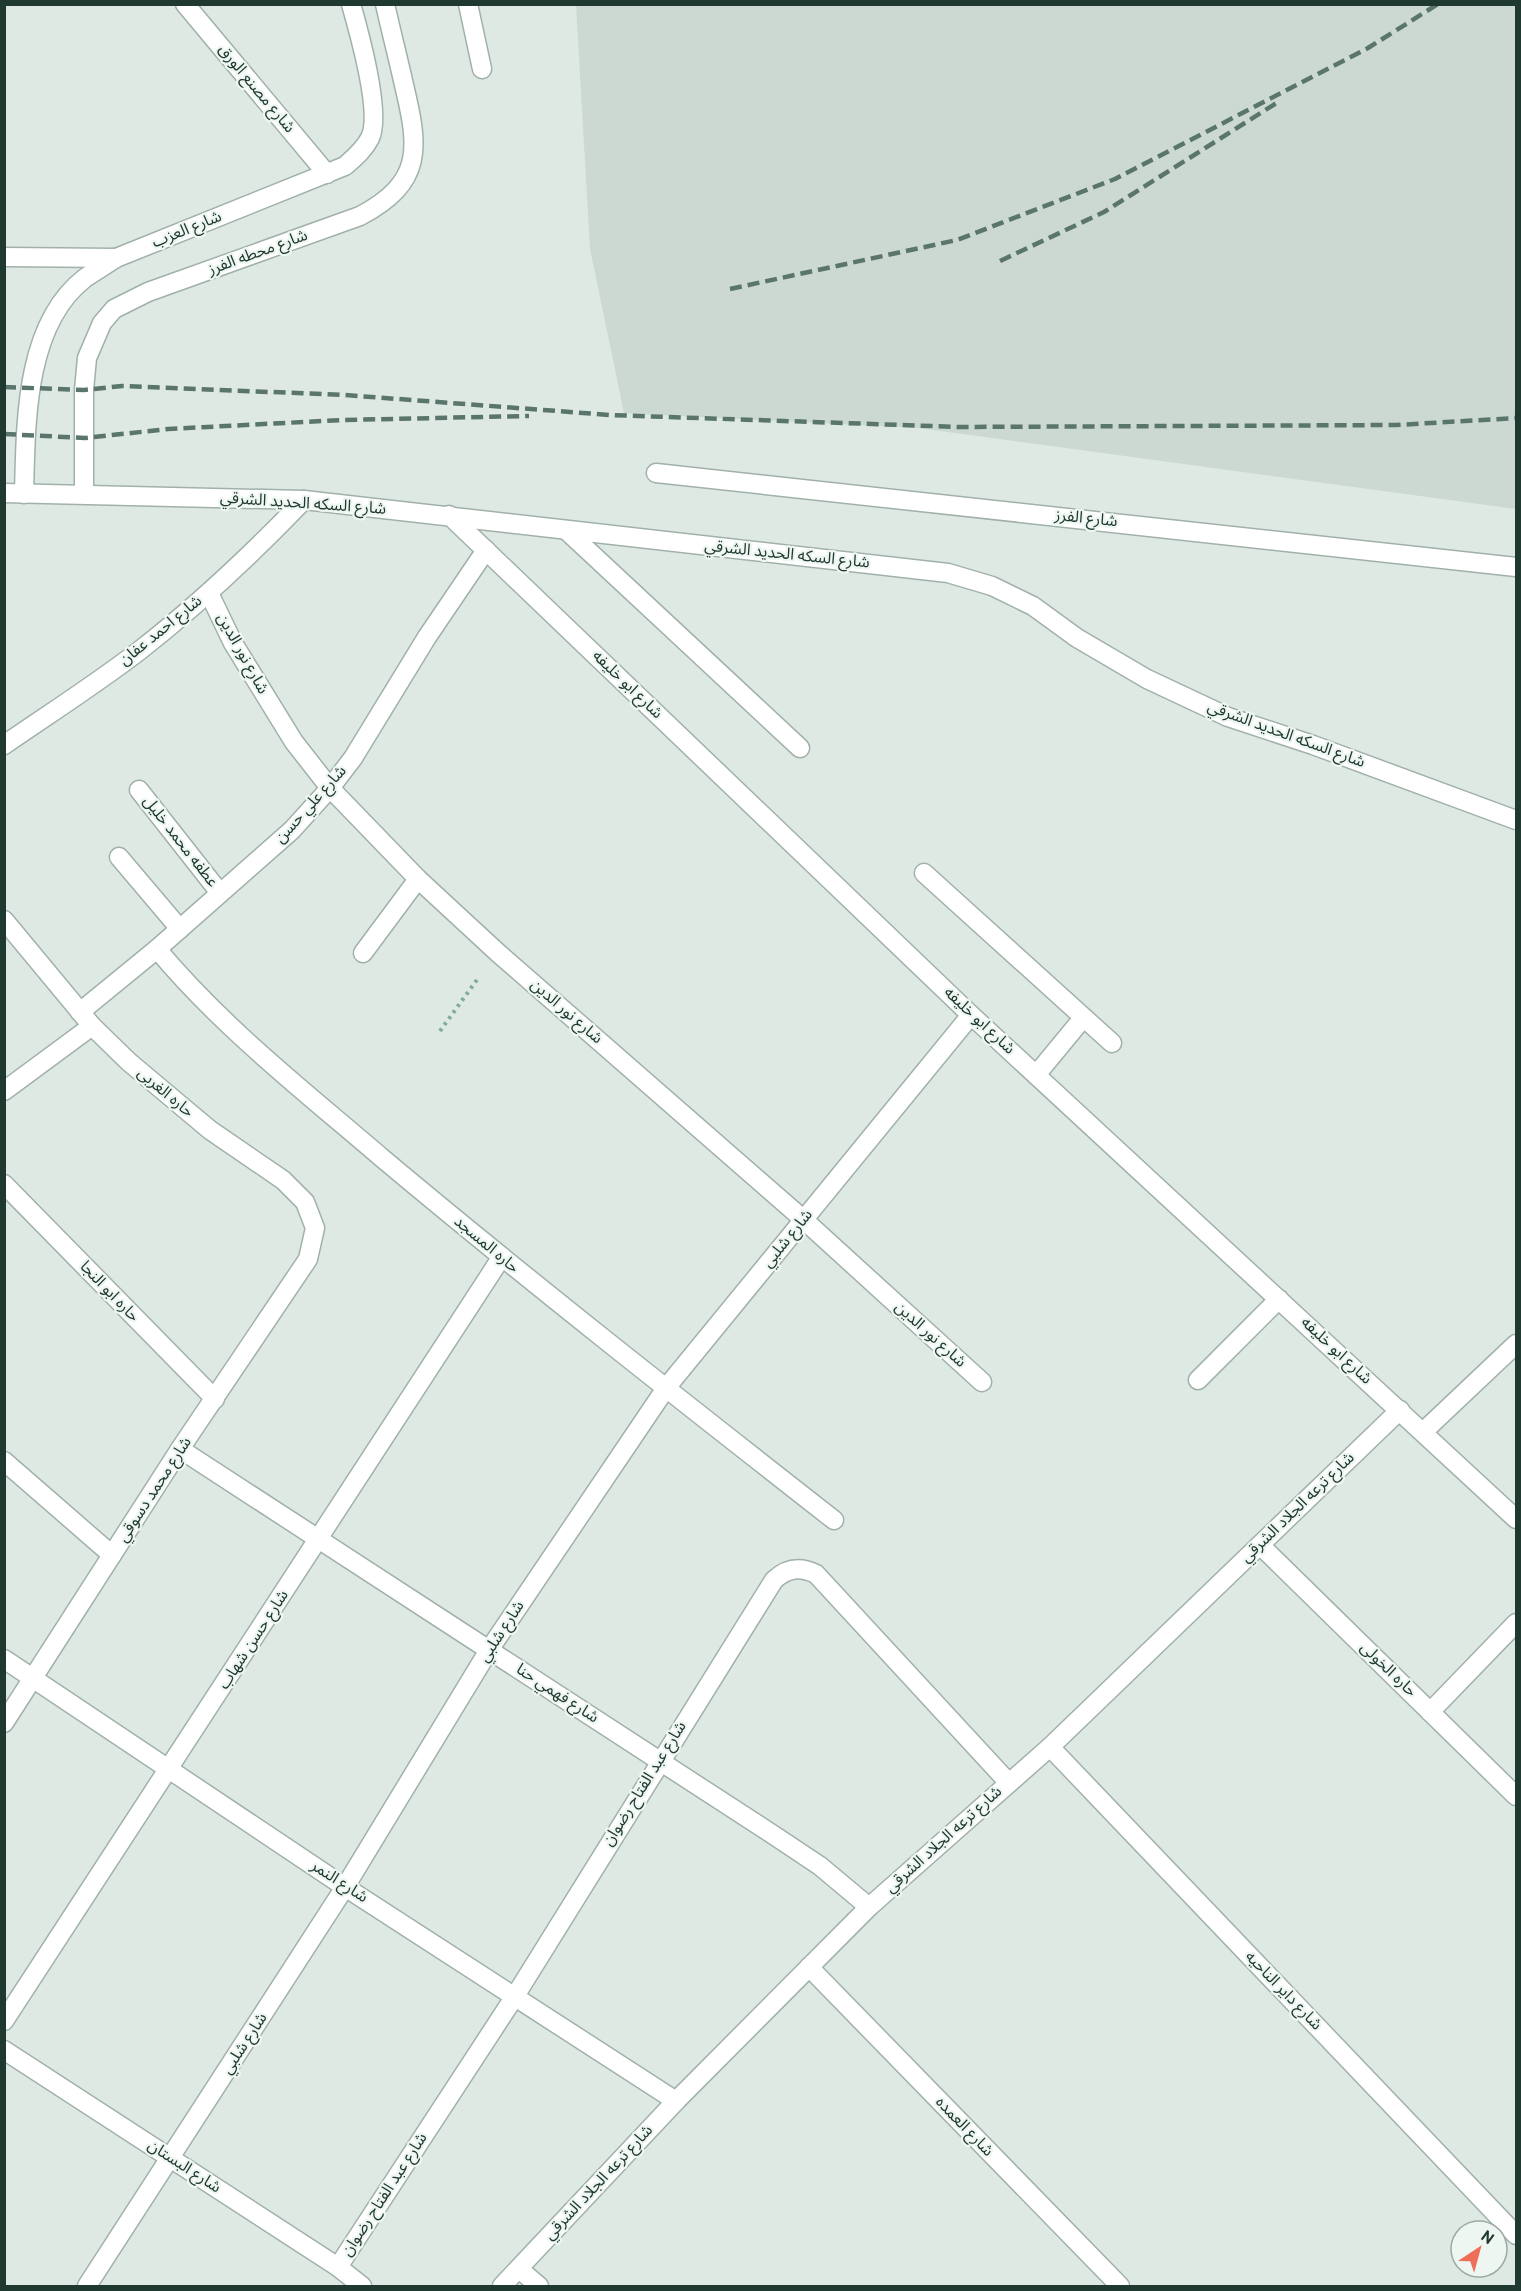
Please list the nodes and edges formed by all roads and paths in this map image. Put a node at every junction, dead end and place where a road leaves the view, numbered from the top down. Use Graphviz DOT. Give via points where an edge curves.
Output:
graph roads {
  1 [pos="184,4"];
  2 [pos="351,4"];
  3 [pos="385,4"];
  4 [pos="468,4"];
  5 [pos="482,69"];
  6 [pos="327,174"];
  7 [pos="4,257"];
  8 [pos="116,258"];
  9 [pos="656,473"];
  10 [pos="4,493"];
  11 [pos="24,494"];
  12 [pos="84,494"];
  13 [pos="304,500"];
  14 [pos="449,515"];
  15 [pos="566,530"];
  16 [pos="486,550"];
  17 [pos="1516,567"];
  18 [pos="209,593"];
  19 [pos="4,746"];
  20 [pos="800,748"];
  21 [pos="330,788"];
  22 [pos="140,790"];
  23 [pos="1516,820"];
  24 [pos="119,857"];
  25 [pos="924,873"];
  26 [pos="418,879"];
  27 [pos="220,893"];
  28 [pos="4,920"];
  29 [pos="180,929"];
  30 [pos="157,949"];
  31 [pos="497,952"];
  32 [pos="363,953"];
  33 [pos="971,1015"];
  34 [pos="1083,1018"];
  35 [pos="86,1019"];
  36 [pos="440,1031"];
  37 [pos="1112,1043"];
  38 [pos="1036,1075"];
  39 [pos="4,1091"];
  40 [pos="4,1184"];
  41 [pos="804,1220"];
  42 [pos="501,1258"];
  43 [pos="308,1259"];
  44 [pos="1279,1299"];
  45 [pos="1516,1344"];
  46 [pos="1198,1380"];
  47 [pos="982,1382"];
  48 [pos="666,1388"];
  49 [pos="215,1399"];
  50 [pos="1400,1410"];
  51 [pos="1424,1431"];
  52 [pos="180,1449"];
  53 [pos="4,1461"];
  54 [pos="1516,1519"];
  55 [pos="834,1520"];
  56 [pos="320,1540"];
  57 [pos="1260,1545"];
  58 [pos="112,1555"];
  59 [pos="1516,1623"];
  60 [pos="489,1650"];
  61 [pos="4,1659"];
  62 [pos="33,1678"];
  63 [pos="1430,1712"];
  64 [pos="4,1723"];
  65 [pos="1050,1747"];
  66 [pos="660,1760"];
  67 [pos="169,1769"];
  68 [pos="1008,1783"];
  69 [pos="1516,1796"];
  70 [pos="345,1887"];
  71 [pos="869,1907"];
  72 [pos="809,1967"];
  73 [pos="514,1996"];
  74 [pos="4,2021"];
  75 [pos="4,2050"];
  76 [pos="676,2101"];
  77 [pos="172,2158"];
  78 [pos="1516,2235"];
  79 [pos="338,2267"];
  80 [pos="519,2269"];
  81 [pos="87,2286"];
  82 [pos="362,2286"];
  83 [pos="502,2286"];
  84 [pos="539,2286"];
  85 [pos="1120,2286"];
  1 -- 6 [label="street, شارع مصنع الورق"];
  2 -- 6 [label="street, شارع العزب" via="372,100 371,137 352,160"];
  3 -- 12 [label="street, شارع محطه الفرز" via="415,131 413,158 403,183 384,203 360,216 148,292 114,309 102,323 87,358"];
  4 -- 5 [label="street"];
  6 -- 8 [label="street, شارع العزب"];
  7 -- 8 [label="street"];
  8 -- 11 [label="street, شارع العزب" via="84,279 63,302 40,345 27,410"];
  9 -- 17 [label="street, شارع الفرز"];
  10 -- 11 [label="street, شارع السكه الحديد الشرقي"];
  11 -- 12 [label="street, شارع السكه الحديد الشرقي"];
  12 -- 13 [label="street, شارع السكه الحديد الشرقي"];
  13 -- 14 [label="street, شارع السكه الحديد الشرقي"];
  13 -- 18 [label="street, شارع احمد عفان"];
  14 -- 15 [label="street, شارع السكه الحديد الشرقي"];
  14 -- 16 [label="street, شارع ابو خليفه"];
  15 -- 20 [label="street"];
  15 -- 23 [label="street, شارع السكه الحديد الشرقي" via="948,573 981,583 1033,606 1077,638 1147,679 1228,717"];
  16 -- 21 [label="street, شارع علي حسن"];
  16 -- 33 [label="street, شارع ابو خليفه"];
  18 -- 19 [label="street, شارع احمد عفان" via="137,652"];
  18 -- 21 [label="street, شارع نور الدين" via="262,693"];
  21 -- 26 [label="street, شارع نور الدين"];
  21 -- 27 [label="street, شارع علي حسن" via="292,830"];
  22 -- 27 [label="street, عطفه محمد خليل"];
  24 -- 29 [label="street"];
  25 -- 34 [label="street"];
  26 -- 31 [label="street, شارع نور الدين"];
  26 -- 32 [label="street"];
  27 -- 29 [label="street, شارع علي حسن"];
  28 -- 35 [label="street, حاره الغربى"];
  29 -- 30 [label="street, شارع علي حسن"];
  30 -- 35 [label="street, شارع علي حسن"];
  30 -- 42 [label="street, حاره المسجد" via="230,1028"];
  31 -- 36 [label="path"];
  31 -- 41 [label="street, شارع نور الدين"];
  33 -- 38 [label="street, شارع ابو خليفه"];
  33 -- 41 [label="street, شارع شلبي"];
  34 -- 37 [label="street"];
  34 -- 38 [label="street"];
  35 -- 39 [label="street, شارع علي حسن"];
  35 -- 43 [label="street, حاره الغربى" via="169,1097 283,1180 305,1202 315,1228"];
  38 -- 44 [label="street, شارع ابو خليفه"];
  40 -- 49 [label="street, حاره ابو النجا"];
  41 -- 47 [label="street, شارع نور الدين"];
  41 -- 48 [label="street, شارع شلبي"];
  42 -- 48 [label="street, حاره المسجد"];
  42 -- 56 [label="street, شارع حسن شهاب"];
  43 -- 49 [label="street, شارع محمد دسوقي"];
  44 -- 46 [label="street"];
  44 -- 50 [label="street, شارع ابو خليفه"];
  45 -- 51 [label="street"];
  48 -- 55 [label="street, حاره المسجد"];
  48 -- 60 [label="street, شارع شلبي"];
  49 -- 52 [label="street, شارع محمد دسوقي"];
  50 -- 51 [label="street, شارع ابو خليفه"];
  50 -- 57 [label="street, شارع ترعه الجلاد الشرقي"];
  51 -- 54 [label="street, شارع ابو خليفه"];
  52 -- 56 [label="street, شارع فهمي حنا"];
  52 -- 58 [label="street, شارع محمد دسوقي"];
  53 -- 58 [label="street"];
  56 -- 60 [label="street, شارع فهمي حنا"];
  56 -- 67 [label="street, شارع حسن شهاب"];
  57 -- 63 [label="street, حاره الخولى"];
  57 -- 65 [label="street, شارع ترعه الجلاد الشرقي"];
  58 -- 62 [label="street, شارع محمد دسوقي"];
  59 -- 63 [label="street"];
  60 -- 66 [label="street, شارع فهمي حنا"];
  60 -- 70 [label="street, شارع شلبي"];
  61 -- 62 [label="street, شارع النمر"];
  62 -- 64 [label="street, شارع محمد دسوقي"];
  62 -- 67 [label="street, شارع النمر"];
  63 -- 69 [label="street, حاره الخولى"];
  65 -- 68 [label="street, شارع ترعه الجلاد الشرقي"];
  65 -- 78 [label="street, شارع داير الناحيه"];
  66 -- 68 [label="street, شارع عبد الفتاح رضوان" via="774,1580 794,1568 816,1574"];
  66 -- 71 [label="street, شارع فهمي حنا" via="820,1866"];
  66 -- 73 [label="street, شارع عبد الفتاح رضوان"];
  67 -- 70 [label="street, شارع النمر"];
  67 -- 74 [label="street, شارع حسن شهاب"];
  68 -- 71 [label="street, شارع ترعه الجلاد الشرقي"];
  70 -- 73 [label="street, شارع النمر"];
  70 -- 77 [label="street, شارع شلبي"];
  71 -- 72 [label="street, شارع ترعه الجلاد الشرقي"];
  72 -- 76 [label="street, شارع ترعه الجلاد الشرقي"];
  72 -- 85 [label="street, شارع العمده"];
  73 -- 76 [label="street, شارع النمر"];
  73 -- 79 [label="street, شارع عبد الفتاح رضوان"];
  75 -- 77 [label="street, شارع البستان"];
  76 -- 80 [label="street, شارع ترعه الجلاد الشرقي"];
  77 -- 79 [label="street, شارع البستان"];
  77 -- 81 [label="street, شارع شلبي"];
  79 -- 82 [label="street, شارع البستان"];
  80 -- 83 [label="street, شارع ترعه الجلاد الشرقي"];
  80 -- 84 [label="street"];
}
